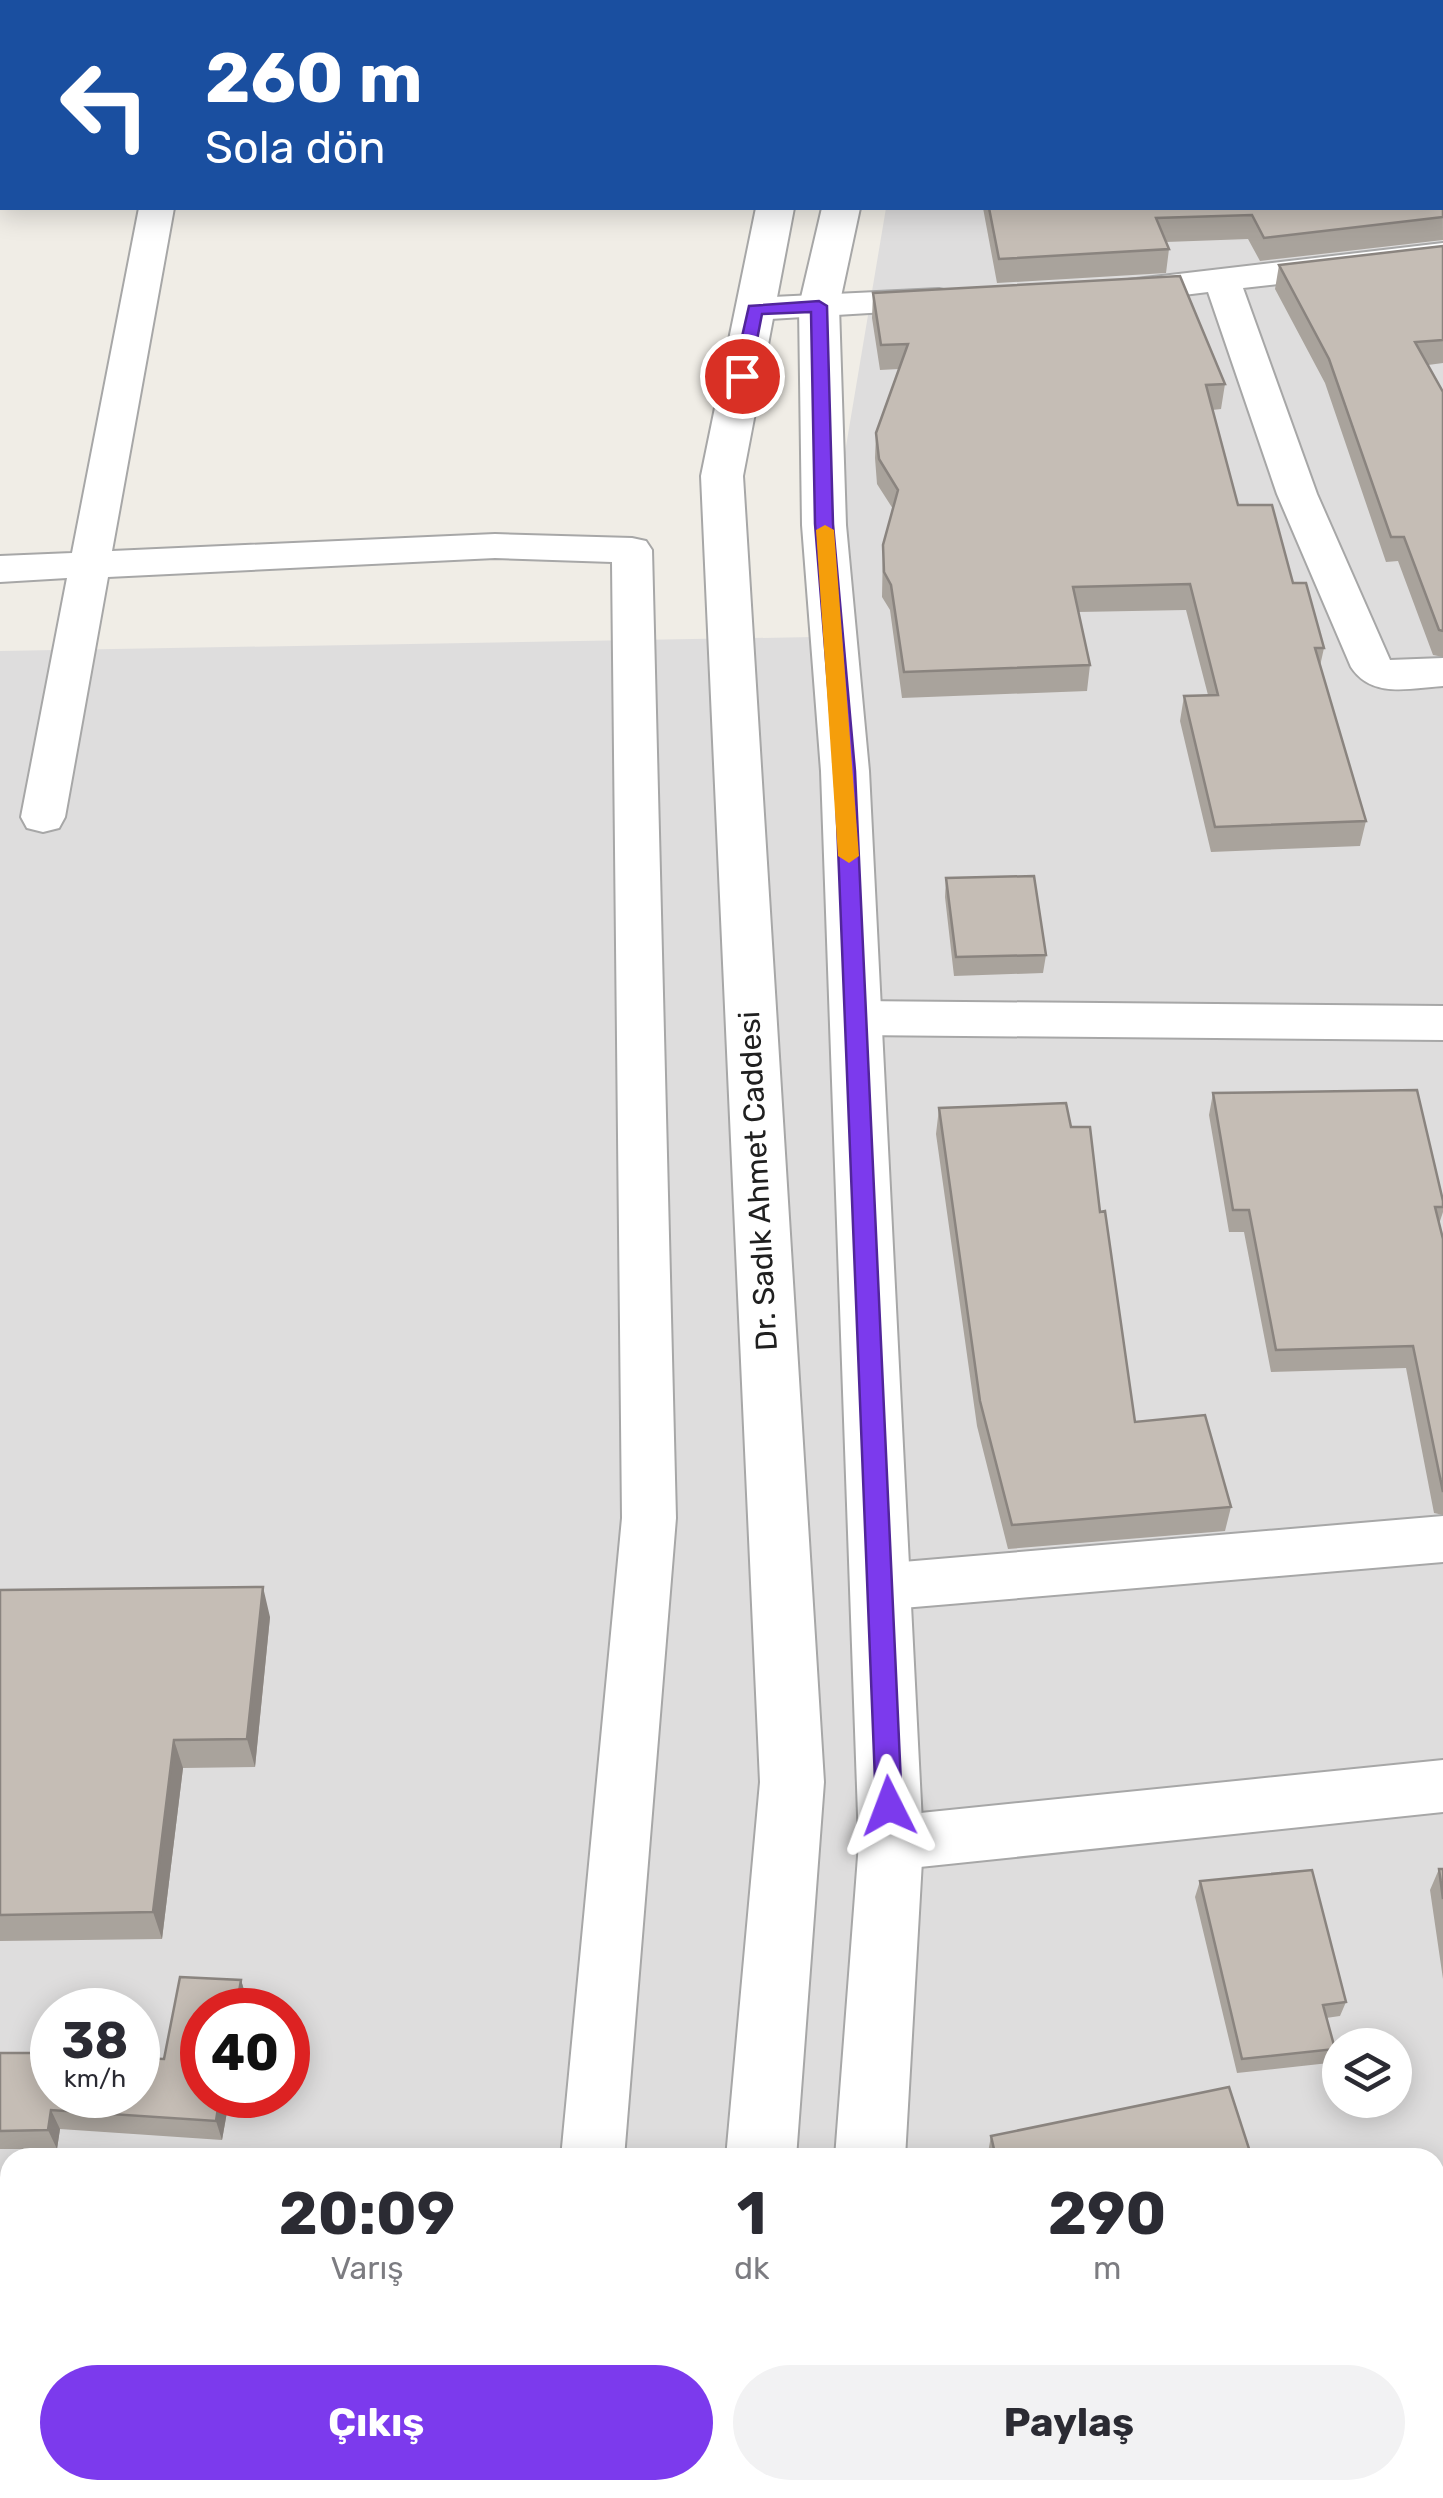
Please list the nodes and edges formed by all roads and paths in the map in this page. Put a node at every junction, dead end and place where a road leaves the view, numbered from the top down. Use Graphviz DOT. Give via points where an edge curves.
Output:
graph roads {
  1 [pos="156,210"];
  2 [pos="775,210"];
  3 [pos="841,210"];
  4 [pos="1443,254"];
  5 [pos="1222,281"];
  6 [pos="1078,294"];
  7 [pos="979,298"];
  8 [pos="819,306"];
  9 [pos="754,310"];
  10 [pos="93,563"];
  11 [pos="0,568"];
  12 [pos="1443,672"];
  13 [pos="43,817"];
  14 [pos="854,1018"];
  15 [pos="1443,1023"];
  16 [pos="1443,1539"];
  17 [pos="879,1586"];
  18 [pos="1443,1786"];
  19 [pos="891,1843"];
  20 [pos="593,2148"];
  21 [pos="762,2148"];
  22 [pos="871,2148"];
  1 -- 10 [label="street"];
  2 -- 9 [label="street, Dr. Sadık Ahmet Caddesi"];
  3 -- 8 [label="street"];
  4 -- 5 [label="street"];
  5 -- 6 [label="street"];
  5 -- 12 [label="street" via="1296,494 1372,667 1384,676"];
  7 -- 8 [label="street"];
  8 -- 9 [label="street"];
  8 -- 14 [label="street" via="824,524 845,771"];
  9 -- 21 [label="street, Dr. Sadık Ahmet Caddesi" via="722,476 792,1782"];
  10 -- 11 [label="street"];
  10 -- 13 [label="street"];
  10 -- 20 [label="street" via="495,546 632,550 648,1518"];
  14 -- 15 [label="street"];
  14 -- 17 [label="street"];
  16 -- 17 [label="street"];
  17 -- 19 [label="street"];
  18 -- 19 [label="street"];
  19 -- 22 [label="street"];
}
